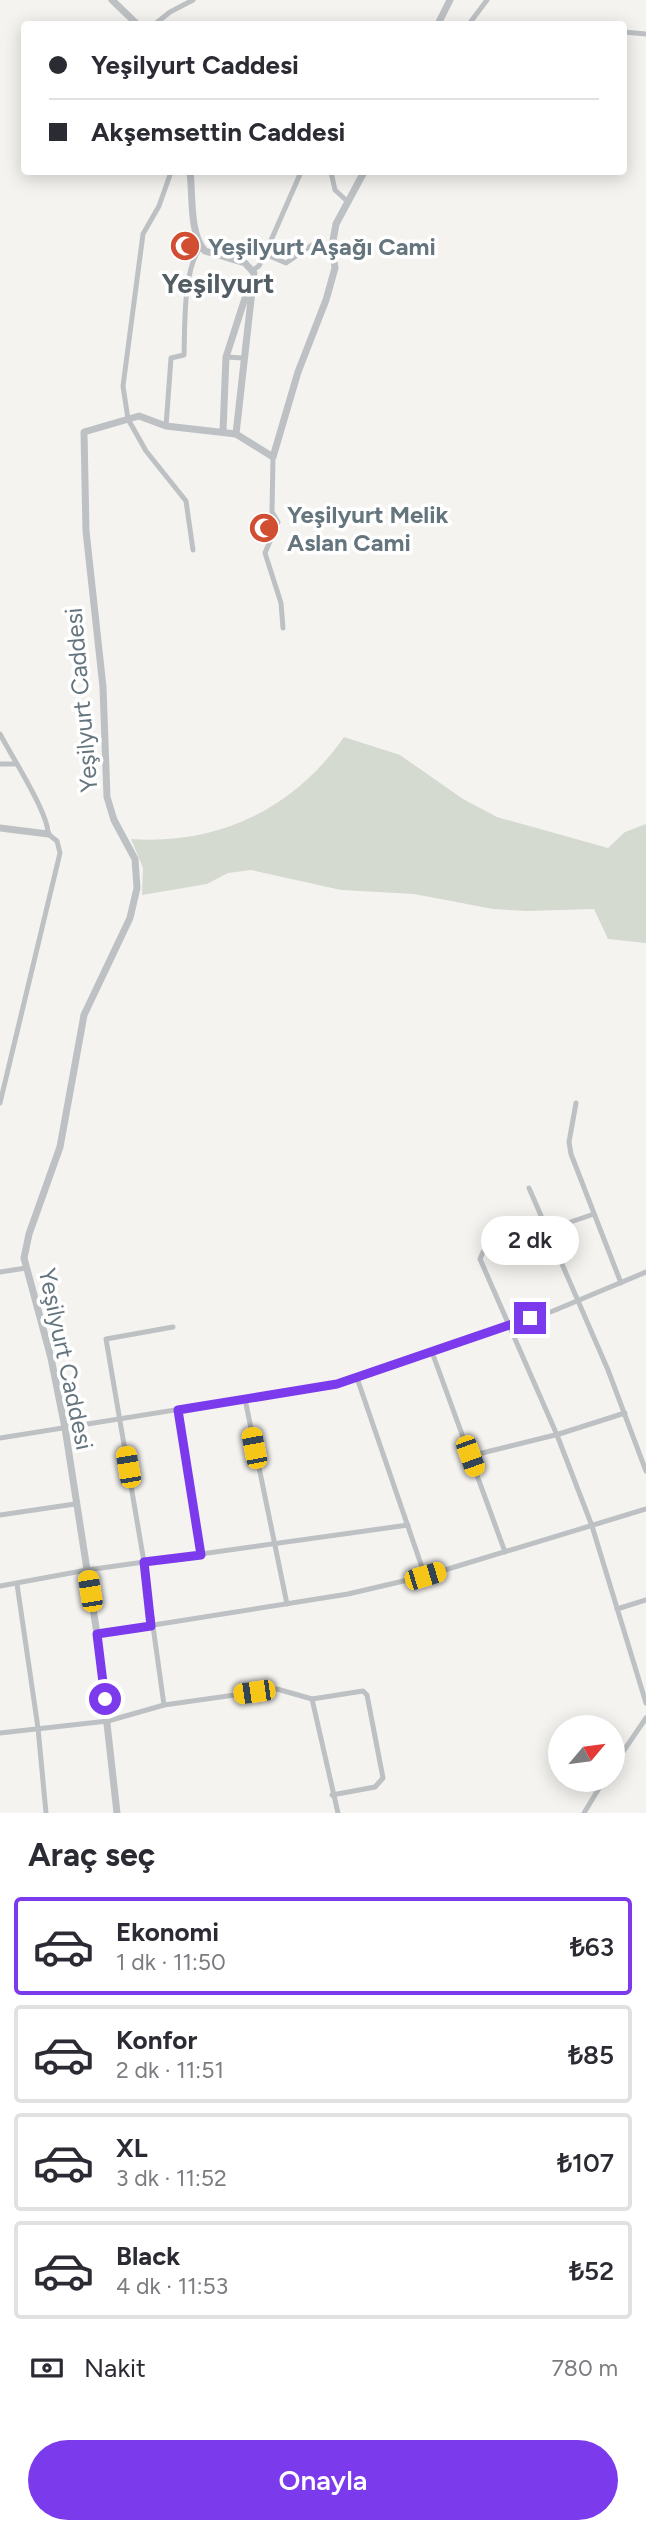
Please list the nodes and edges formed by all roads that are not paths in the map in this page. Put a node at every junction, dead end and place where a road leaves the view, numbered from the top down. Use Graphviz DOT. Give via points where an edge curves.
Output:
graph roads {
  1 [pos="112,0"];
  2 [pos="193,0"];
  3 [pos="450,0"];
  4 [pos="487,0"];
  5 [pos="134,21"];
  6 [pos="159,21"];
  7 [pos="440,21"];
  8 [pos="471,21"];
  9 [pos="627,32"];
  10 [pos="646,34"];
  11 [pos="170,175"];
  12 [pos="190,175"];
  13 [pos="300,175"];
  14 [pos="332,175"];
  15 [pos="362,175"];
  16 [pos="347,201"];
  17 [pos="201,247"];
  18 [pos="332,248"];
  19 [pos="265,254"];
  20 [pos="253,274"];
  21 [pos="236,325"];
  22 [pos="247,326"];
  23 [pos="226,357"];
  24 [pos="243,358"];
  25 [pos="128,419"];
  26 [pos="166,426"];
  27 [pos="223,431"];
  28 [pos="236,434"];
  29 [pos="273,457"];
  30 [pos="193,551"];
  31 [pos="283,628"];
  32 [pos="0,734"];
  33 [pos="0,764"];
  34 [pos="16,764"];
  35 [pos="0,828"];
  36 [pos="48,834"];
  37 [pos="0,1103"];
  38 [pos="576,1103"];
  39 [pos="529,1188"];
  40 [pos="594,1214"];
  41 [pos="547,1230"];
  42 [pos="26,1268"];
  43 [pos="0,1272"];
  44 [pos="646,1272"];
  45 [pos="621,1283"];
  46 [pos="577,1301"];
  47 [pos="508,1326"];
  48 [pos="173,1327"];
  49 [pos="432,1352"];
  50 [pos="357,1378"];
  51 [pos="245,1399"];
  52 [pos="178,1410"];
  53 [pos="625,1413"];
  54 [pos="120,1419"];
  55 [pos="65,1428"];
  56 [pos="556,1434"];
  57 [pos="0,1438"];
  58 [pos="470,1456"];
  59 [pos="646,1471"];
  60 [pos="75,1504"];
  61 [pos="646,1509"];
  62 [pos="0,1515"];
  63 [pos="408,1525"];
  64 [pos="592,1526"];
  65 [pos="272,1545"];
  66 [pos="505,1552"];
  67 [pos="201,1555"];
  68 [pos="144,1562"];
  69 [pos="87,1570"];
  70 [pos="425,1576"];
  71 [pos="17,1584"];
  72 [pos="0,1586"];
  73 [pos="646,1600"];
  74 [pos="287,1604"];
  75 [pos="617,1609"];
  76 [pos="151,1626"];
  77 [pos="97,1634"];
  78 [pos="312,1699"];
  79 [pos="646,1703"];
  80 [pos="164,1705"];
  81 [pos="646,1718"];
  82 [pos="108,1721"];
  83 [pos="38,1728"];
  84 [pos="0,1733"];
  85 [pos="625,1749"];
  86 [pos="597,1792"];
  87 [pos="332,1795"];
  88 [pos="46,1813"];
  89 [pos="117,1813"];
  90 [pos="338,1813"];
  91 [pos="584,1813"];
  1 -- 5 [label="street"];
  2 -- 6 [label="street"];
  3 -- 7 [label="street"];
  4 -- 8 [label="street"];
  9 -- 10 [label="street"];
  11 -- 25 [label="street" via="143,234 122,386"];
  12 -- 17 [label="street"];
  13 -- 19 [label="street"];
  14 -- 16 [label="street" via="335,190"];
  15 -- 16 [label="street"];
  16 -- 18 [label="street"];
  17 -- 20 [label="street" via="245,263"];
  17 -- 26 [label="street" via="194,255 185,310 184,355 171,358"];
  18 -- 19 [label="street" via="312,245 286,263"];
  18 -- 29 [label="street" via="335,268 326,300 298,372"];
  19 -- 20 [label="street"];
  20 -- 21 [label="street"];
  20 -- 22 [label="street"];
  21 -- 22 [label="street"];
  21 -- 23 [label="street"];
  22 -- 24 [label="street"];
  23 -- 24 [label="street"];
  23 -- 27 [label="street"];
  24 -- 28 [label="street"];
  25 -- 26 [label="street" via="139,416"];
  25 -- 30 [label="street" via="146,452 186,500"];
  25 -- 42 [label="street, Yeşilyurt Caddesi" via="84,432 86,531 103,687 107,797 135,859 137,888 130,918 84,1015 63,1135 29,1234"];
  26 -- 27 [label="street"];
  27 -- 28 [label="street"];
  28 -- 29 [label="street"];
  29 -- 31 [label="street" via="272,512 278,523 265,553 281,603"];
  32 -- 34 [label="street"];
  33 -- 34 [label="street"];
  34 -- 36 [label="street"];
  35 -- 36 [label="street"];
  36 -- 37 [label="street" via="57,841 60,853"];
  38 -- 40 [label="street" via="569,1142"];
  39 -- 41 [label="street"];
  40 -- 41 [label="street"];
  40 -- 45 [label="street"];
  41 -- 46 [label="street"];
  41 -- 47 [label="street" via="480,1256"];
  42 -- 43 [label="street"];
  42 -- 55 [label="street, Yeşilyurt Caddesi"];
  44 -- 45 [label="street"];
  45 -- 46 [label="street"];
  46 -- 47 [label="street"];
  46 -- 53 [label="street"];
  47 -- 49 [label="street"];
  47 -- 56 [label="street"];
  48 -- 54 [label="street" via="106,1339"];
  49 -- 50 [label="street"];
  49 -- 58 [label="street"];
  50 -- 51 [label="street"];
  50 -- 63 [label="street"];
  51 -- 52 [label="street"];
  51 -- 65 [label="street"];
  52 -- 54 [label="street"];
  52 -- 67 [label="street"];
  53 -- 56 [label="street"];
  53 -- 59 [label="street"];
  54 -- 55 [label="street"];
  54 -- 68 [label="street"];
  55 -- 57 [label="street"];
  55 -- 60 [label="street, Yeşilyurt Caddesi"];
  56 -- 58 [label="street"];
  56 -- 64 [label="street"];
  58 -- 66 [label="street"];
  60 -- 62 [label="street"];
  60 -- 69 [label="street, Yeşilyurt Caddesi"];
  61 -- 64 [label="street"];
  63 -- 65 [label="street"];
  63 -- 70 [label="street"];
  64 -- 66 [label="street"];
  64 -- 75 [label="street"];
  65 -- 67 [label="street"];
  65 -- 74 [label="street"];
  66 -- 70 [label="street"];
  67 -- 68 [label="street"];
  68 -- 69 [label="street"];
  68 -- 76 [label="street"];
  69 -- 71 [label="street"];
  69 -- 77 [label="street, Yeşilyurt Caddesi"];
  70 -- 74 [label="street"];
  71 -- 72 [label="street"];
  71 -- 83 [label="street"];
  73 -- 75 [label="street"];
  74 -- 76 [label="street"];
  75 -- 79 [label="street"];
  76 -- 77 [label="street"];
  76 -- 80 [label="street"];
  77 -- 82 [label="street, Yeşilyurt Caddesi"];
  78 -- 80 [label="street" via="277,1689"];
  78 -- 87 [label="street"];
  78 -- 87 [label="street" via="363,1691 368,1695 383,1778 375,1787"];
  80 -- 82 [label="street"];
  81 -- 85 [label="street"];
  82 -- 83 [label="street"];
  82 -- 89 [label="street, Yeşilyurt Caddesi"];
  83 -- 84 [label="street"];
  83 -- 88 [label="street"];
  86 -- 91 [label="street"];
  87 -- 90 [label="street"];
}
